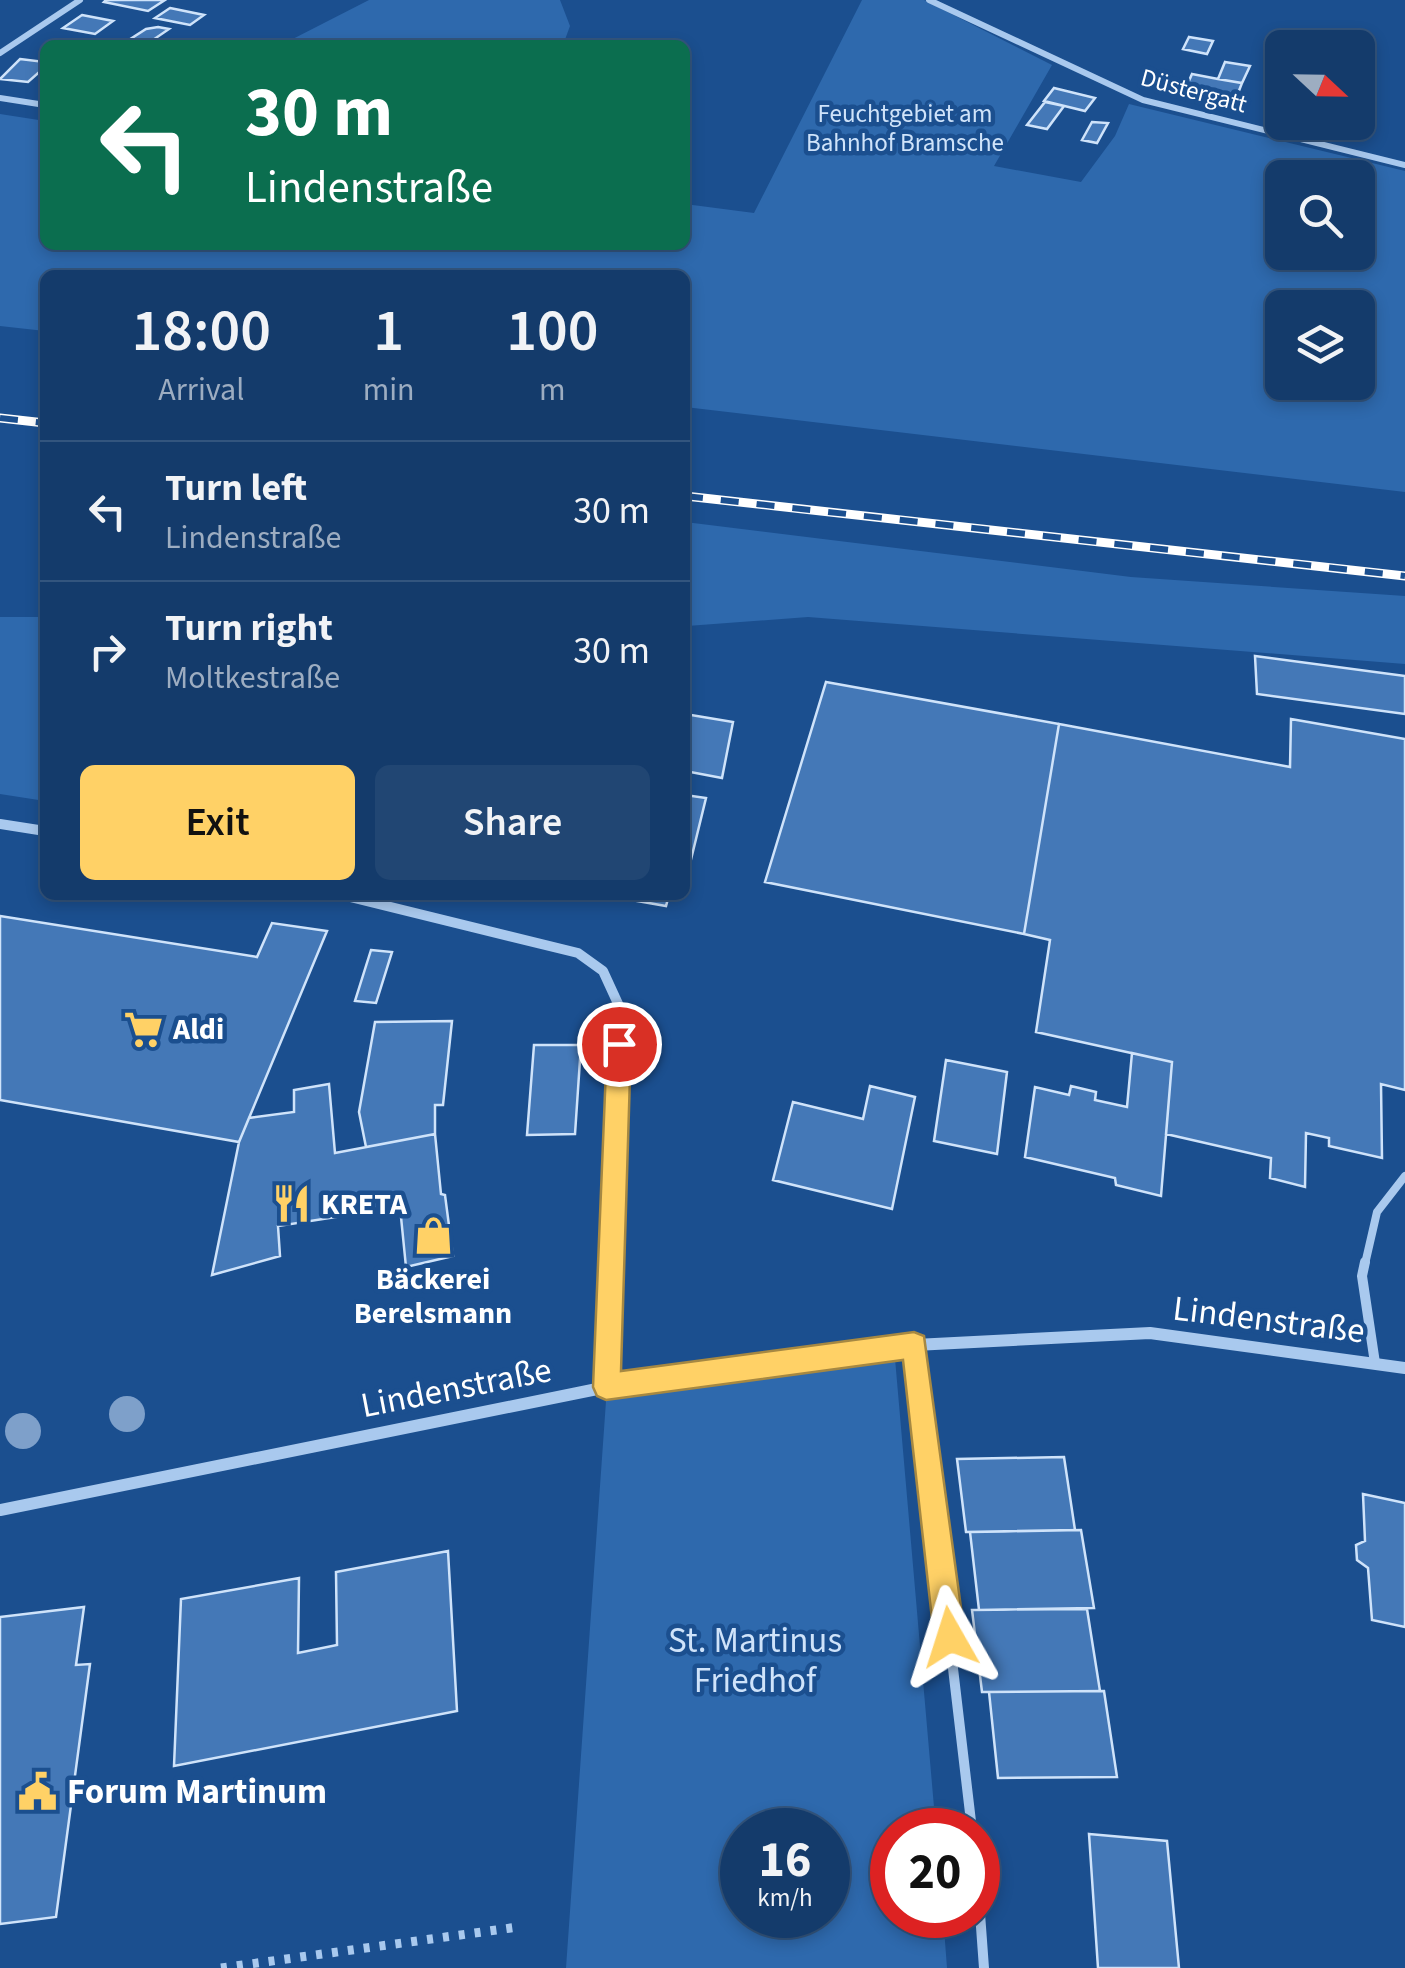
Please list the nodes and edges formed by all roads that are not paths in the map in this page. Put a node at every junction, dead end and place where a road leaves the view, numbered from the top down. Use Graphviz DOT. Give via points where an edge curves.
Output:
graph roads {
  1 [pos="80,0"];
  2 [pos="929,0"];
  3 [pos="0,52"];
  4 [pos="0,98"];
  5 [pos="40,104"];
  6 [pos="1405,164"];
  7 [pos="0,824"];
  8 [pos="40,831"];
  9 [pos="363,900"];
  10 [pos="1405,1176"];
  11 [pos="914,1345"];
  12 [pos="1375,1363"];
  13 [pos="1405,1368"];
  14 [pos="606,1387"];
  15 [pos="0,1510"];
  16 [pos="969,1808"];
  17 [pos="982,1938"];
  18 [pos="984,1968"];
  1 -- 3 [label="street"];
  2 -- 6 [label="street, Düstergatt" via="1143,100"];
  4 -- 5 [label="street"];
  7 -- 8 [label="street"];
  9 -- 14 [label="street" via="561,948 603,971 620,1008"];
  10 -- 12 [label="lane" via="1377,1212 1362,1276"];
  11 -- 12 [label="street, Lindenstraße" via="1150,1334"];
  11 -- 14 [label="street, Lindenstraße"];
  11 -- 16 [label="lane"];
  12 -- 13 [label="street, Lindenstraße"];
  14 -- 15 [label="street, Lindenstraße"];
  17 -- 18 [label="lane"];
}
